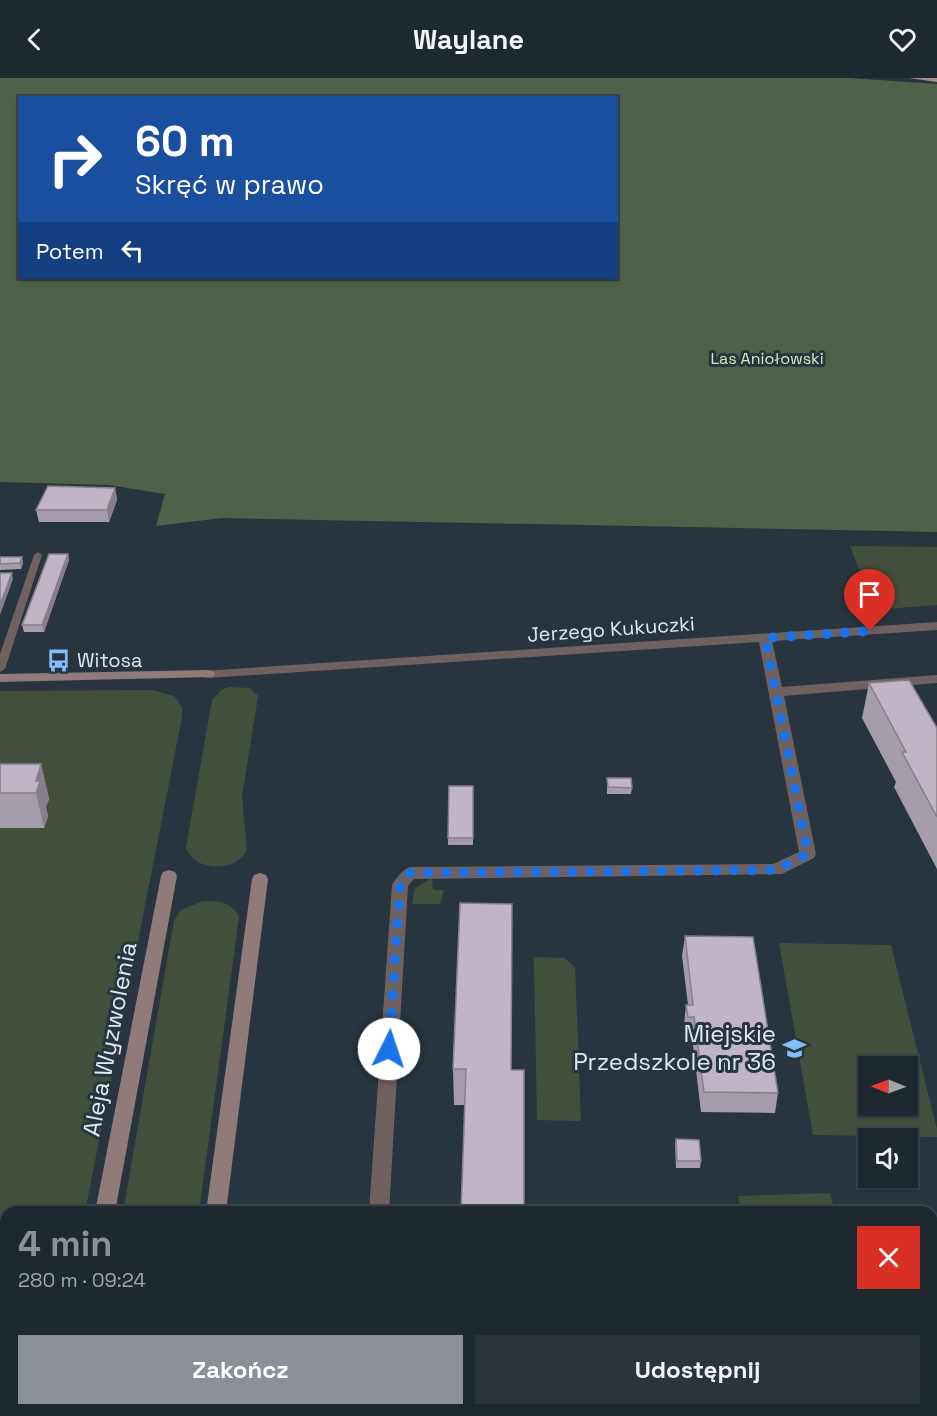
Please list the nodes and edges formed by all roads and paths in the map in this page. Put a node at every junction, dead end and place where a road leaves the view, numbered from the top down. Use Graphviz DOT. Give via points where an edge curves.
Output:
graph roads {
  1 [pos="913,78"];
  2 [pos="937,80"];
  3 [pos="38,555"];
  4 [pos="937,626"];
  5 [pos="765,638"];
  6 [pos="0,669"];
  7 [pos="0,678"];
  8 [pos="937,679"];
  9 [pos="776,692"];
  10 [pos="169,876"];
  11 [pos="260,879"];
  12 [pos="106,1206"];
  13 [pos="217,1206"];
  14 [pos="379,1206"];
  1 -- 2 [label="main road"];
  3 -- 6 [label="lane"];
  4 -- 5 [label="street, Jerzego Kukuczki"];
  5 -- 7 [label="street, Jerzego Kukuczki" via="288,670"];
  5 -- 9 [label="street"];
  8 -- 9 [label="street"];
  9 -- 14 [label="street" via="808,854 776,870 410,873 400,885"];
  10 -- 12 [label="street, Aleja Wyzwolenia"];
  11 -- 13 [label="street"];
}
